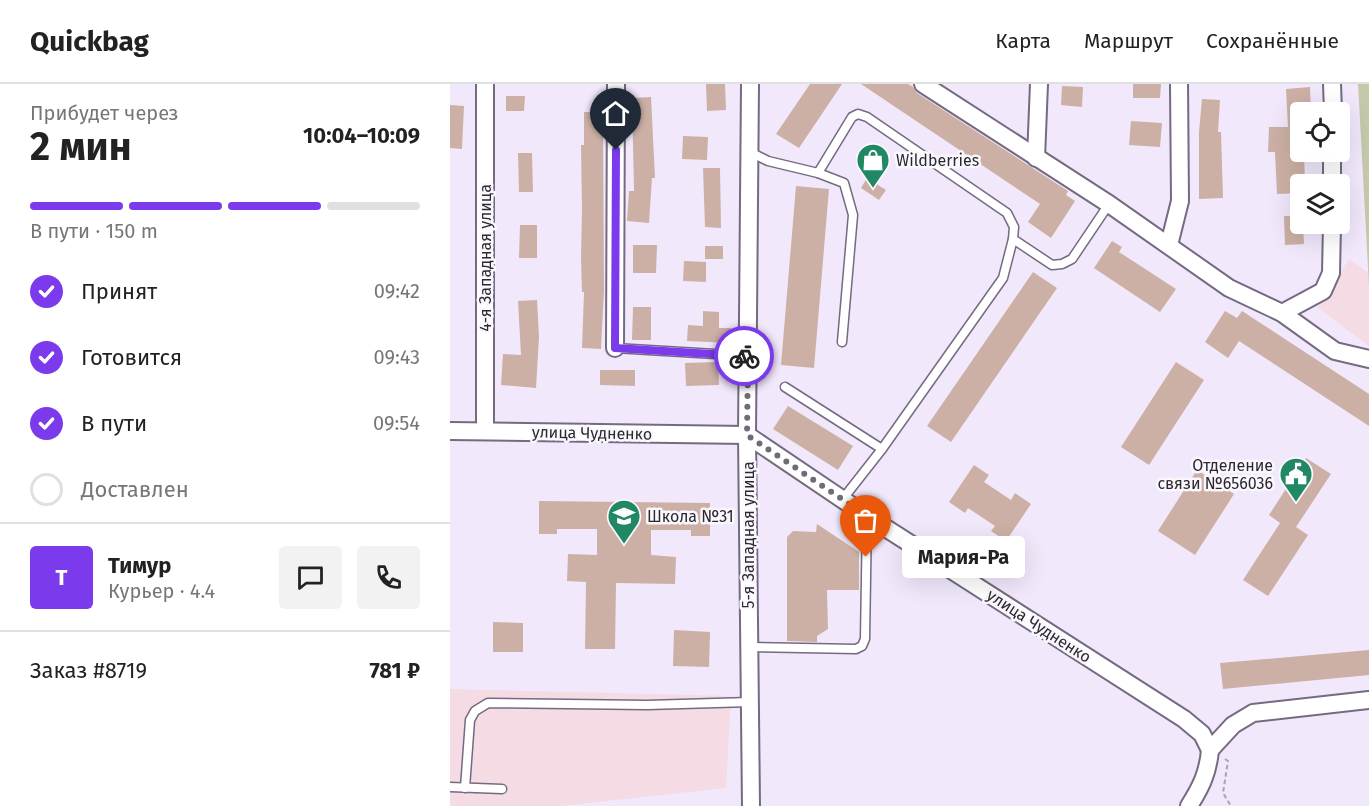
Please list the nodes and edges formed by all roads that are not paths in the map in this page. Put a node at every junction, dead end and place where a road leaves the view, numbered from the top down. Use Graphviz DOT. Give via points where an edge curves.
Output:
graph roads {
  1 [pos="485,84"];
  2 [pos="616,84"];
  3 [pos="750,84"];
  4 [pos="923,84"];
  5 [pos="1039,84"];
  6 [pos="1179,84"];
  7 [pos="1332,84"];
  8 [pos="1333,102"];
  9 [pos="750,152"];
  10 [pos="1036,158"];
  11 [pos="818,173"];
  12 [pos="1109,204"];
  13 [pos="1332,234"];
  14 [pos="1013,239"];
  15 [pos="1169,245"];
  16 [pos="1282,313"];
  17 [pos="843,342"];
  18 [pos="615,348"];
  19 [pos="748,357"];
  20 [pos="1369,359"];
  21 [pos="785,387"];
  22 [pos="450,431"];
  23 [pos="485,431"];
  24 [pos="747,435"];
  25 [pos="882,449"];
  26 [pos="842,500"];
  27 [pos="867,516"];
  28 [pos="749,647"];
  29 [pos="1369,700"];
  30 [pos="750,702"];
  31 [pos="1210,750"];
  32 [pos="450,787"];
  33 [pos="465,788"];
  34 [pos="502,789"];
  35 [pos="751,806"];
  36 [pos="1189,806"];
  1 -- 23 [label="street, 4-я Западная улица"];
  2 -- 18 [label="street"];
  3 -- 9 [label="street, 5-я Западная улица"];
  4 -- 10 [label="street"];
  5 -- 10 [label="street"];
  6 -- 15 [label="street" via="1180,201"];
  7 -- 8 [label="street"];
  9 -- 11 [label="lane" via="768,161"];
  9 -- 19 [label="street, 5-я Западная улица"];
  10 -- 12 [label="street"];
  11 -- 14 [label="lane" via="852,117 867,117 1007,213 1014,227"];
  11 -- 17 [label="lane" via="844,183 853,215"];
  12 -- 14 [label="lane" via="1072,259 1062,264 1052,265"];
  12 -- 15 [label="street"];
  13 -- 16 [label="street" via="1331,273 1323,291"];
  14 -- 25 [label="lane" via="1003,278"];
  15 -- 16 [label="street" via="1229,288"];
  16 -- 20 [label="street" via="1335,351"];
  18 -- 19 [label="lane"];
  19 -- 24 [label="street, 5-я Западная улица"];
  21 -- 25 [label="lane"];
  22 -- 23 [label="street, улица Чудненко"];
  23 -- 24 [label="street, улица Чудненко"];
  24 -- 26 [label="street, улица Чудненко"];
  24 -- 28 [label="street, 5-я Западная улица"];
  25 -- 26 [label="lane"];
  26 -- 27 [label="street, улица Чудненко"];
  27 -- 28 [label="lane" via="862,646"];
  27 -- 31 [label="street, улица Чудненко" via="1184,718 1202,734"];
  28 -- 30 [label="street, 5-я Западная улица"];
  29 -- 31 [label="street" via="1253,712 1233,725"];
  30 -- 33 [label="lane" via="488,703 475,711 470,720"];
  30 -- 35 [label="street, 5-я Западная улица"];
  31 -- 36 [label="street" via="1208,768"];
  32 -- 33 [label="lane"];
  33 -- 34 [label="lane"];
}
